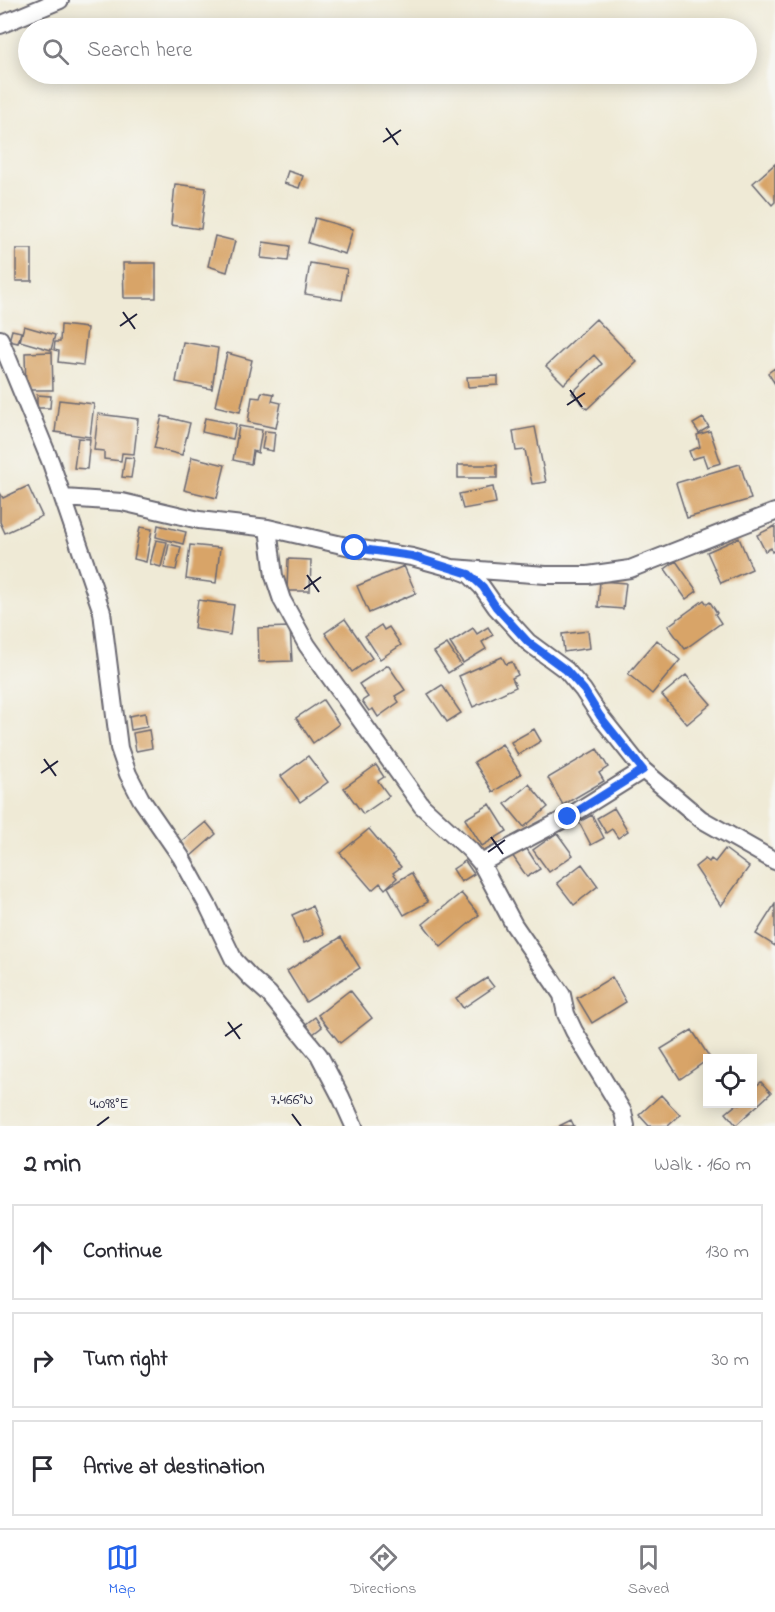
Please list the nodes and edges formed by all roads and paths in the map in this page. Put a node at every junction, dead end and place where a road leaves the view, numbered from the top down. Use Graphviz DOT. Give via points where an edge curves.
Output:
graph roads {
  1 [pos="60,0"];
  2 [pos="0,25"];
  3 [pos="0,339"];
  4 [pos="64,498"];
  5 [pos="775,512"];
  6 [pos="268,528"];
  7 [pos="452,568"];
  8 [pos="643,770"];
  9 [pos="775,861"];
  10 [pos="481,863"];
  11 [pos="354,1126"];
  12 [pos="626,1126"];
  1 -- 2 [label="street"];
  3 -- 4 [label="street"];
  4 -- 6 [label="street" via="122,502 199,520"];
  4 -- 11 [label="street" via="102,612 119,748 128,774 181,857 234,960 269,993 319,1055"];
  5 -- 7 [label="street" via="630,569 546,575"];
  6 -- 7 [label="street" via="355,548 412,556"];
  6 -- 10 [label="street" via="274,576 282,600 307,645 422,806"];
  7 -- 8 [label="street" via="469,574 528,642 566,670"];
  8 -- 9 [label="street" via="701,819"];
  8 -- 10 [label="street" via="568,817"];
  10 -- 12 [label="street" via="514,925 562,995 574,1031 623,1112"];
}
